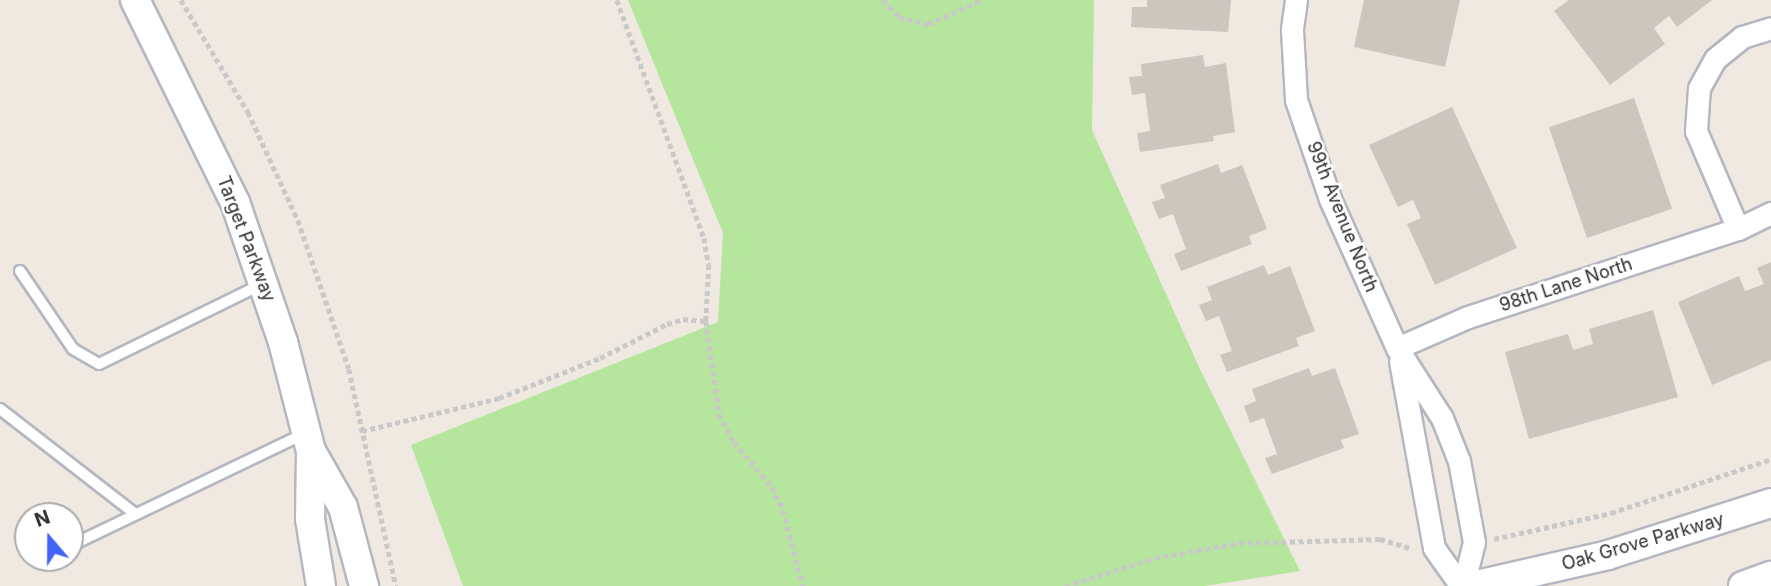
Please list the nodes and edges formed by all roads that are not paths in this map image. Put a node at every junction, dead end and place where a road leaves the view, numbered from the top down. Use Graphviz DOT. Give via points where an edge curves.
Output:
graph roads {
  1 [pos="135,0"];
  2 [pos="1296,0"];
  3 [pos="1771,28"];
  4 [pos="1771,213"];
  5 [pos="1738,229"];
  6 [pos="20,271"];
  7 [pos="264,283"];
  8 [pos="1397,348"];
  9 [pos="0,409"];
  10 [pos="309,442"];
  11 [pos="1771,503"];
  12 [pos="134,513"];
  13 [pos="84,539"];
  14 [pos="1771,576"];
  15 [pos="321,586"];
  16 [pos="364,586"];
  17 [pos="1462,586"];
  18 [pos="1472,586"];
  19 [pos="1743,586"];
  1 -- 7 [label="street, Target Parkway" via="235,202"];
  2 -- 8 [label="street, 99th Avenue North" via="1292,30 1296,100 1330,199"];
  3 -- 5 [label="street" via="1742,37 1715,59 1699,88 1696,131"];
  4 -- 5 [label="street, 98th Lane North"];
  5 -- 8 [label="street, 98th Lane North" via="1468,317"];
  6 -- 7 [label="lane" via="72,349 99,365"];
  7 -- 10 [label="street, Target Parkway"];
  8 -- 17 [label="street, 99th Avenue North" via="1434,548"];
  8 -- 17 [label="street, 99th Avenue North" via="1441,418 1459,461 1474,542"];
  9 -- 12 [label="lane"];
  10 -- 12 [label="lane"];
  10 -- 15 [label="street, Target Parkway" via="310,519"];
  10 -- 16 [label="street, Target Parkway" via="343,507"];
  11 -- 18 [label="street, Oak Grove Parkway" via="1608,555"];
  12 -- 13 [label="lane"];
  14 -- 19 [label="street"];
}
